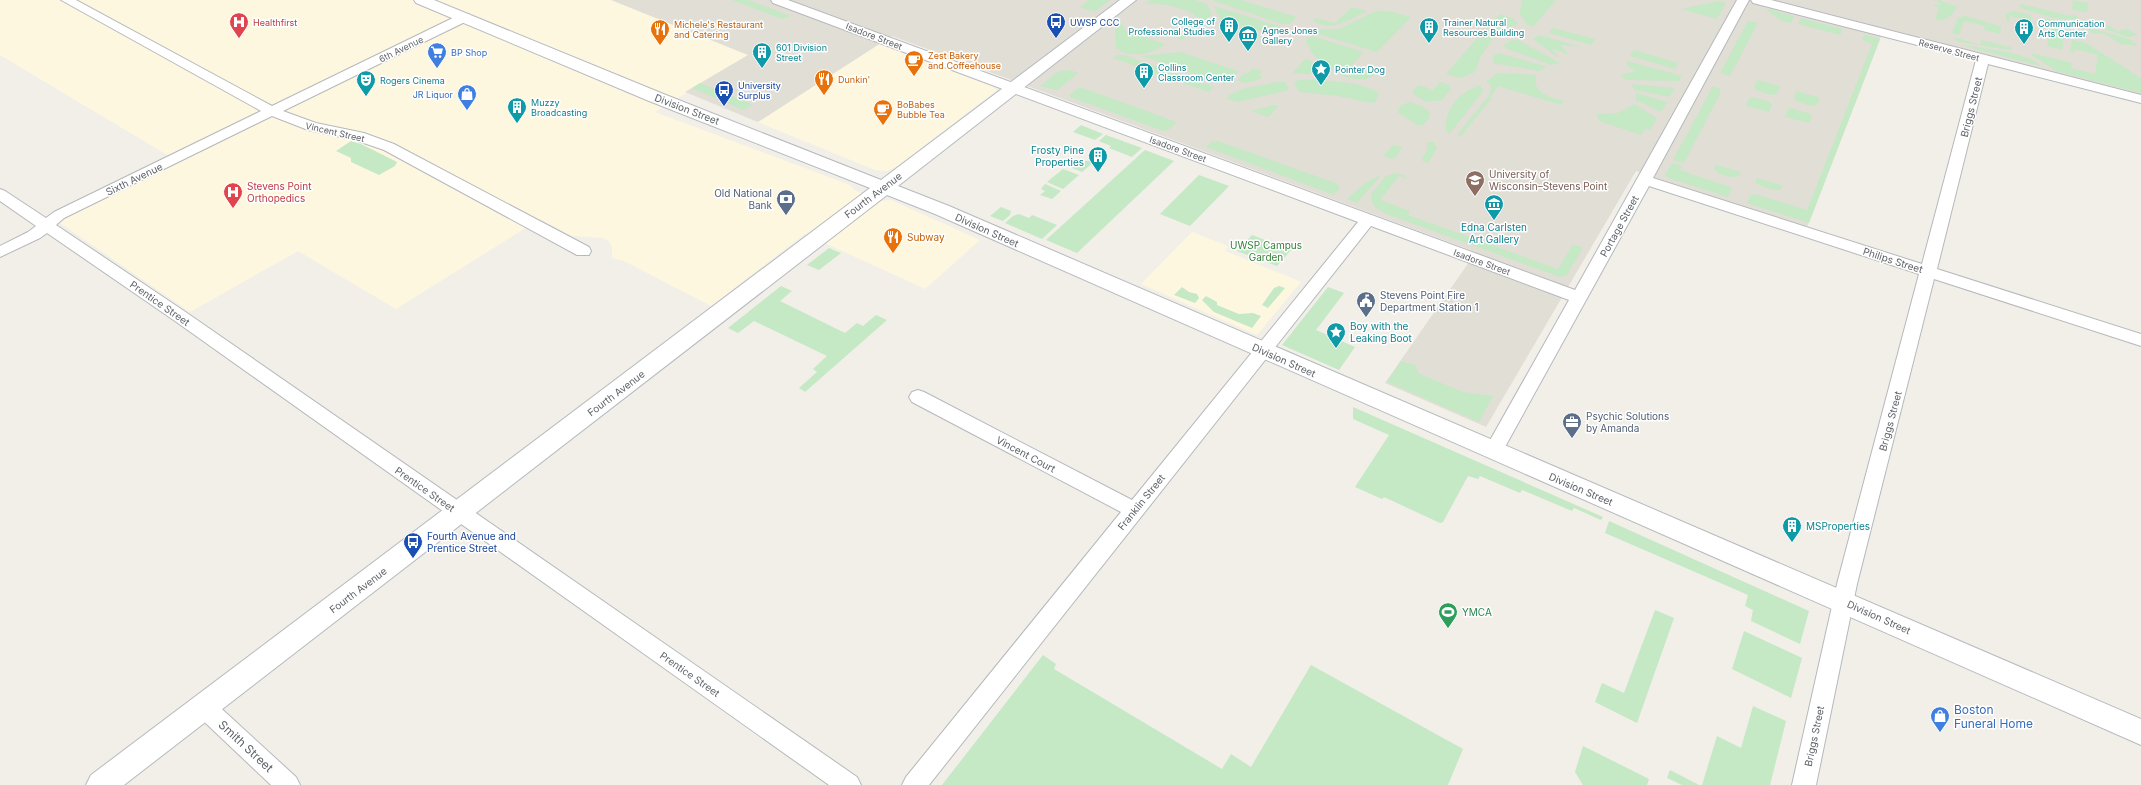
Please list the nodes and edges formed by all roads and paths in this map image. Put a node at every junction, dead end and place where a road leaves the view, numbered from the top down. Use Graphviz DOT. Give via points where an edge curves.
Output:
graph roads {
  1 [pos="67,0"];
  2 [pos="421,0"];
  3 [pos="777,0"];
  4 [pos="1129,0"];
  5 [pos="1743,0"];
  6 [pos="1757,0"];
  7 [pos="465,17"];
  8 [pos="1983,59"];
  9 [pos="1014,88"];
  10 [pos="2141,99"];
  11 [pos="273,112"];
  12 [pos="1645,180"];
  13 [pos="884,187"];
  14 [pos="0,194"];
  15 [pos="1368,220"];
  16 [pos="46,225"];
  17 [pos="583,251"];
  18 [pos="0,252"];
  19 [pos="1929,271"];
  20 [pos="1578,298"];
  21 [pos="2141,340"];
  22 [pos="1262,350"];
  23 [pos="918,397"];
  24 [pos="1493,451"];
  25 [pos="1134,510"];
  26 [pos="459,512"];
  27 [pos="1843,601"];
  28 [pos="204,707"];
  29 [pos="2141,732"];
  30 [pos="102,785"];
  31 [pos="288,785"];
  32 [pos="849,785"];
  33 [pos="914,785"];
  34 [pos="1804,785"];
  1 -- 11 [label="street, Vincent Street"];
  2 -- 7 [label="main road, Division Street"];
  3 -- 9 [label="street, Isadore Street"];
  4 -- 9 [label="main road, Fourth Avenue"];
  5 -- 12 [label="street, Portage Street"];
  6 -- 8 [label="street, Reserve Street"];
  7 -- 11 [label="street, 6th Avenue"];
  7 -- 13 [label="main road, Division Street" via="660,99"];
  8 -- 10 [label="street, Reserve Street"];
  8 -- 19 [label="street, Briggs Street"];
  9 -- 13 [label="main road, Fourth Avenue"];
  9 -- 15 [label="street, Isadore Street"];
  11 -- 16 [label="street, Sixth Avenue" via="59,215"];
  11 -- 17 [label="street, Vincent Street" via="313,127 359,136 389,147"];
  12 -- 19 [label="street, Philips Street"];
  12 -- 20 [label="street, Portage Street"];
  13 -- 22 [label="main road, Division Street"];
  13 -- 26 [label="main road, Fourth Avenue"];
  14 -- 16 [label="street, Prentice Street"];
  15 -- 20 [label="street, Isadore Street"];
  15 -- 22 [label="street, Franklin Street"];
  16 -- 18 [label="street, Sixth Avenue" via="34,235"];
  16 -- 26 [label="street, Prentice Street"];
  19 -- 21 [label="street, Philips Street"];
  19 -- 27 [label="street, Briggs Street"];
  20 -- 24 [label="street, Portage Street"];
  22 -- 24 [label="main road, Division Street"];
  22 -- 25 [label="street, Franklin Street"];
  23 -- 25 [label="street, Vincent Court"];
  24 -- 27 [label="main road, Division Street"];
  25 -- 33 [label="street, Franklin Street"];
  26 -- 28 [label="main road, Fourth Avenue"];
  26 -- 32 [label="street, Prentice Street"];
  27 -- 29 [label="main road, Division Street"];
  27 -- 34 [label="street, Briggs Street"];
  28 -- 30 [label="main road, Fourth Avenue"];
  28 -- 31 [label="street, Smith Street"];
}
